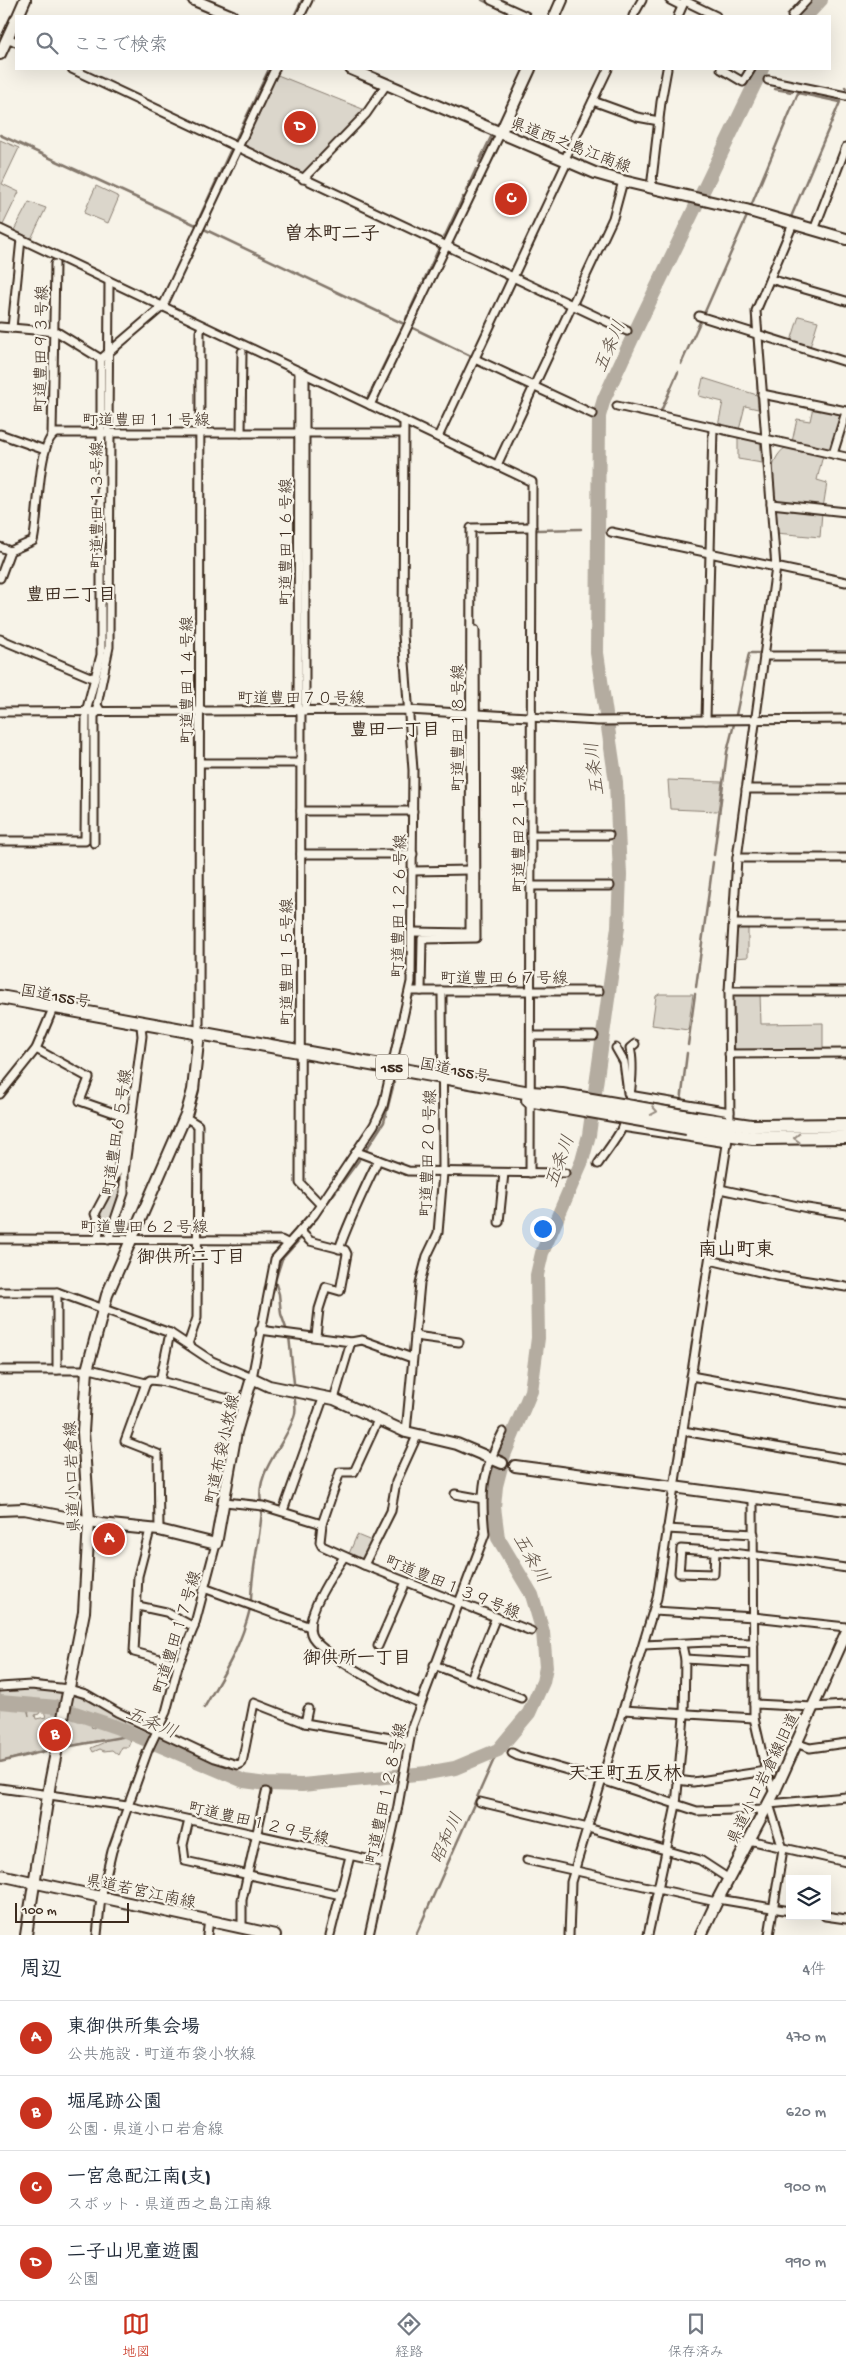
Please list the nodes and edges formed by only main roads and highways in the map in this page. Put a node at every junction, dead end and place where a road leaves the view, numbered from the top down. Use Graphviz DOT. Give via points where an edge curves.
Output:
graph roads {
  1 [pos="26,0"];
  2 [pos="196,0"];
  3 [pos="562,0"];
  4 [pos="18,15"];
  5 [pos="230,15"];
  6 [pos="555,15"];
  7 [pos="15,27"];
  8 [pos="12,40"];
  9 [pos="0,54"];
  10 [pos="353,70"];
  11 [pos="530,70"];
  12 [pos="500,134"];
  13 [pos="846,239"];
  14 [pos="0,997"];
  15 [pos="0,1002"];
  16 [pos="198,1035"];
  17 [pos="846,1125"];
  18 [pos="729,1129"];
  19 [pos="846,1137"];
  20 [pos="502,1463"];
  21 [pos="515,1466"];
  22 [pos="0,1510"];
  23 [pos="846,1510"];
  24 [pos="89,1522"];
  25 [pos="846,1633"];
  26 [pos="0,1875"];
  27 [pos="34,1882"];
  28 [pos="26,1935"];
  29 [pos="275,1935"];
  30 [pos="701,1935"];
  1 -- 4 [label="main road"];
  2 -- 5 [label="main road"];
  3 -- 6 [label="main road"];
  7 -- 8 [label="main road"];
  8 -- 9 [label="main road"];
  10 -- 12 [label="main road, 県道西之島江南線"];
  11 -- 12 [label="main road"];
  12 -- 13 [label="main road, 県道西之島江南線" via="566,162 623,181"];
  14 -- 16 [label="highway, 国道155号 / 155"];
  15 -- 16 [label="highway, 国道155号 / 155"];
  16 -- 18 [label="highway, 国道155号 / 155, bridge" via="531,1097"];
  16 -- 24 [label="main road, 県道小口岩倉線" via="193,1090 102,1307 87,1370 83,1432"];
  17 -- 18 [label="highway, 国道155号 / 155"];
  19 -- 18 [label="highway, 国道155号 / 155, one-way" via="778,1139"];
  20 -- 24 [label="main road, 町道布袋小牧線" via="457,1444 406,1432 329,1398 270,1386 252,1378 236,1432 216,1544 154,1530"];
  21 -- 23 [label="main road"];
  22 -- 24 [label="main road" via="24,1509"];
  24 -- 27 [label="main road, 県道小口岩倉線" via="84,1612"];
  25 -- 30 [label="main road, 県道小口岩倉線旧道" via="768,1807"];
  26 -- 27 [label="main road, 県道若宮江南線"];
  27 -- 28 [label="main road, 県道小口岩倉線"];
  27 -- 29 [label="main road, 県道若宮江南線"];
}
